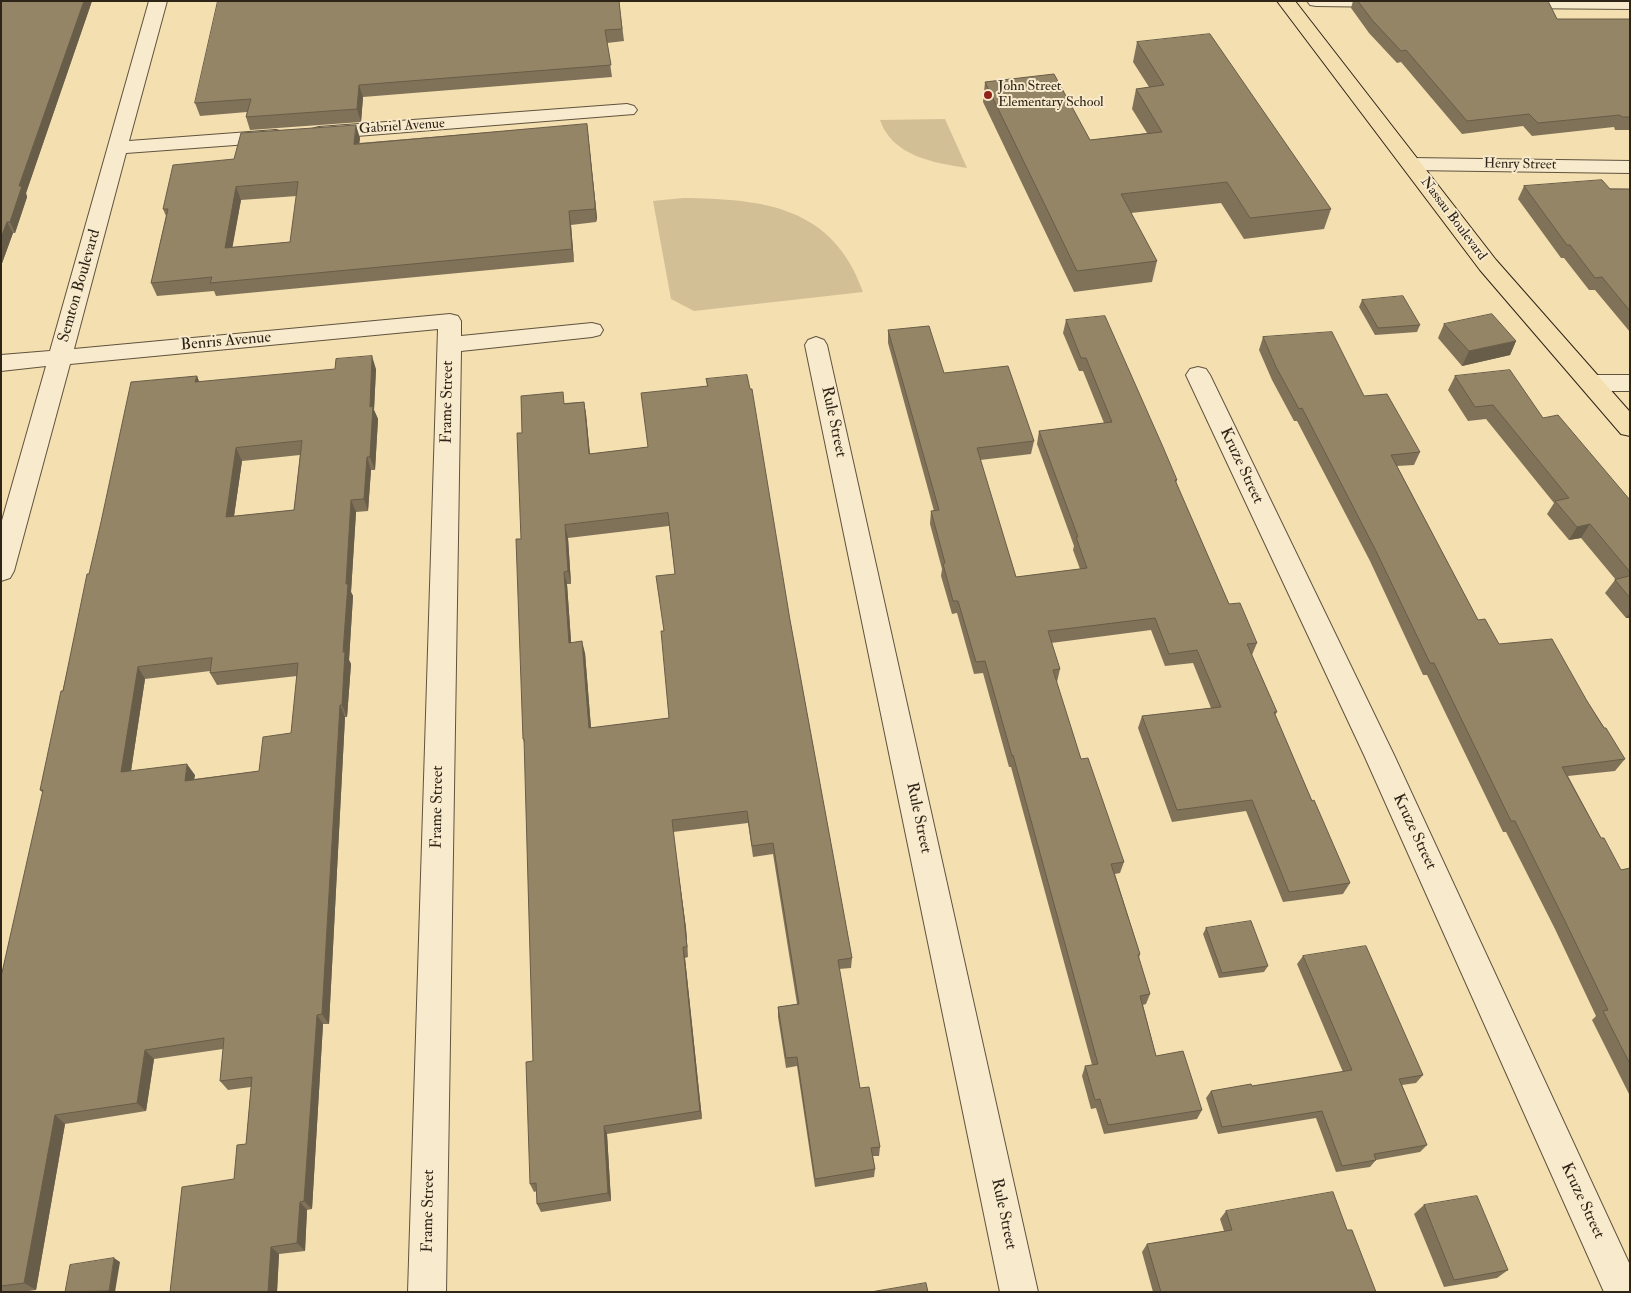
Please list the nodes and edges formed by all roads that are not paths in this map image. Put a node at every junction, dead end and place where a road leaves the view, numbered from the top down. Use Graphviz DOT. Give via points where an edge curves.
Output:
graph roads {
  1 [pos="158,1"];
  2 [pos="1286,1"];
  3 [pos="1316,1"];
  4 [pos="1404,2"];
  5 [pos="1492,3"];
  6 [pos="1630,4"];
  7 [pos="627,110"];
  8 [pos="118,148"];
  9 [pos="1411,164"];
  10 [pos="1630,167"];
  11 [pos="592,330"];
  12 [pos="450,333"];
  13 [pos="816,345"];
  14 [pos="60,358"];
  15 [pos="1,363"];
  16 [pos="1198,376"];
  17 [pos="1592,383"];
  18 [pos="1630,383"];
  19 [pos="1630,428"];
  20 [pos="1,571"];
  21 [pos="427,1292"];
  22 [pos="1019,1292"];
  23 [pos="1623,1292"];
  1 -- 8 [label="street, Semton Boulevard"];
  2 -- 9 [label="main road, Nassau Boulevard"];
  3 -- 4 [label="street"];
  5 -- 6 [label="street"];
  7 -- 8 [label="street, Gabriel Avenue"];
  8 -- 14 [label="street, Semton Boulevard"];
  9 -- 10 [label="street, Henry Street"];
  9 -- 17 [label="main road, Nassau Boulevard" via="1488,265"];
  11 -- 12 [label="street, Benris Avenue"];
  12 -- 14 [label="street, Benris Avenue"];
  12 -- 21 [label="street, Frame Street"];
  13 -- 22 [label="street, Rule Street"];
  14 -- 15 [label="street, Benris Avenue"];
  14 -- 20 [label="street, Semton Boulevard"];
  16 -- 23 [label="street, Kruze Street" via="1378,755"];
  17 -- 18 [label="street"];
  17 -- 19 [label="main road, Nassau Boulevard"];
}
